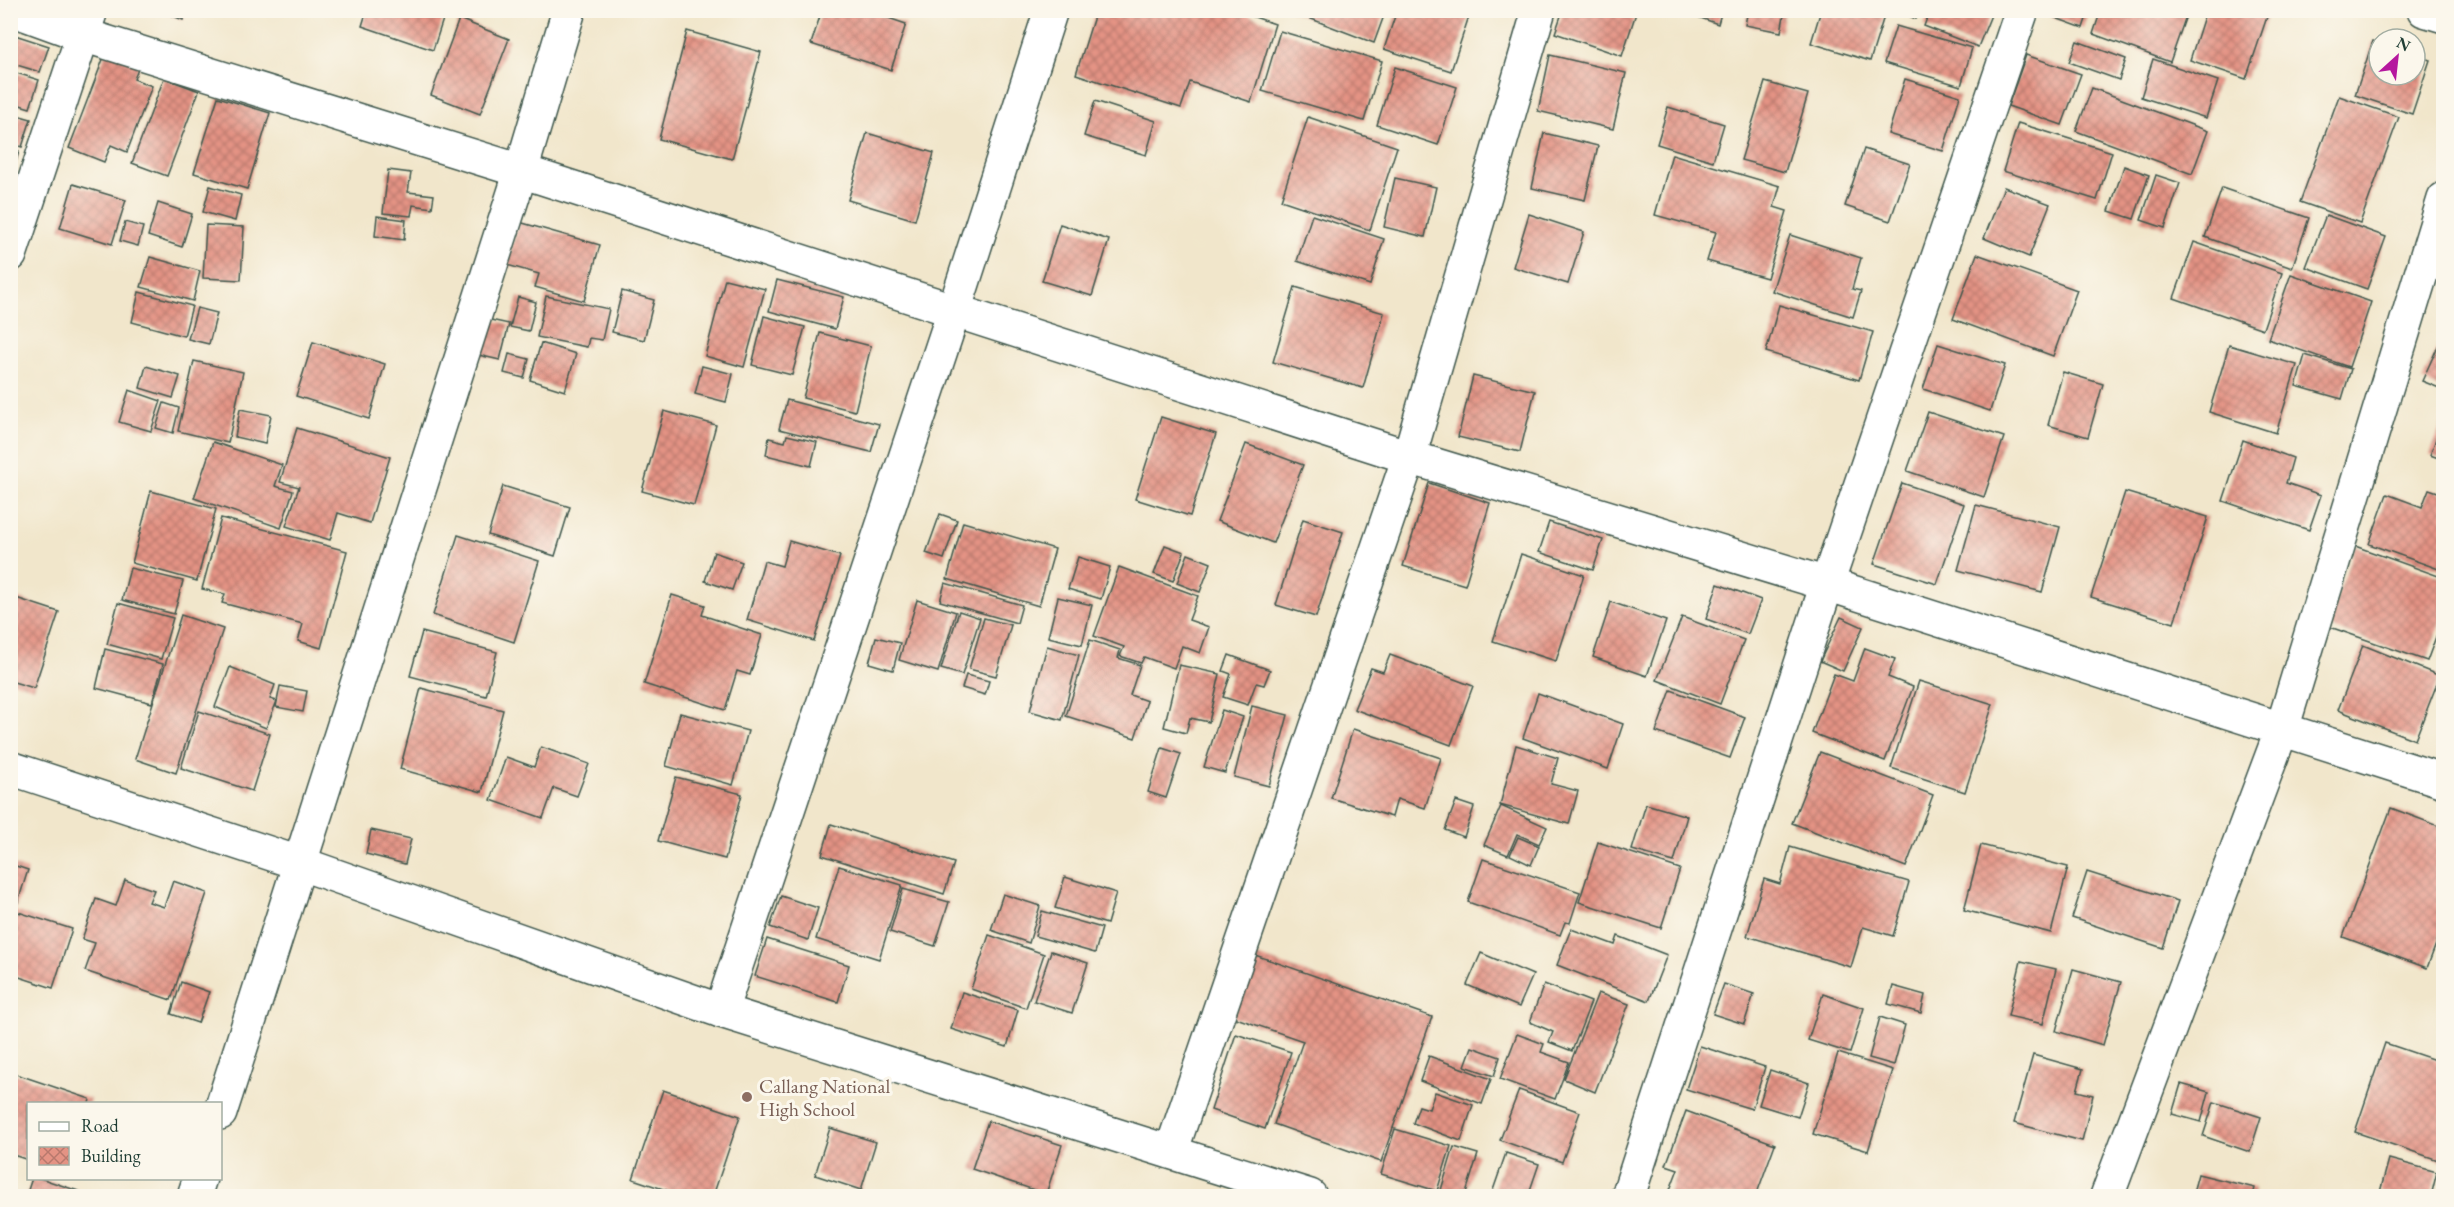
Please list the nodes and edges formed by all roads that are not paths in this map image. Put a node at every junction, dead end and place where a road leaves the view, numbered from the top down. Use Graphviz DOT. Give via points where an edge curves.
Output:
graph roads {
  1 [pos="15,10"];
  2 [pos="569,10"];
  3 [pos="1051,10"];
  4 [pos="1539,10"];
  5 [pos="2022,10"];
  6 [pos="2424,10"];
  7 [pos="2444,16"];
  8 [pos="87,23"];
  9 [pos="521,171"];
  10 [pos="2444,200"];
  11 [pos="10,255"];
  12 [pos="954,310"];
  13 [pos="1409,457"];
  14 [pos="1827,584"];
  15 [pos="2282,729"];
  16 [pos="10,768"];
  17 [pos="2444,781"];
  18 [pos="299,863"];
  19 [pos="721,1011"];
  20 [pos="222,1107"];
  21 [pos="1171,1152"];
  22 [pos="200,1180"];
  23 [pos="194,1197"];
  24 [pos="1310,1197"];
  25 [pos="1628,1197"];
  26 [pos="2107,1197"];
  1 -- 8 [label="street"];
  2 -- 9 [label="street"];
  3 -- 12 [label="street"];
  4 -- 13 [label="street"];
  5 -- 14 [label="street"];
  6 -- 7 [label="street"];
  8 -- 9 [label="street"];
  8 -- 11 [label="street"];
  9 -- 12 [label="street"];
  9 -- 18 [label="street"];
  10 -- 15 [label="street"];
  12 -- 13 [label="street"];
  12 -- 19 [label="street"];
  13 -- 14 [label="street"];
  13 -- 21 [label="street"];
  14 -- 15 [label="street"];
  14 -- 25 [label="street"];
  15 -- 17 [label="street"];
  15 -- 26 [label="street"];
  16 -- 18 [label="street"];
  18 -- 19 [label="street"];
  18 -- 20 [label="street"];
  19 -- 21 [label="street"];
  21 -- 24 [label="street"];
  22 -- 23 [label="street"];
}
